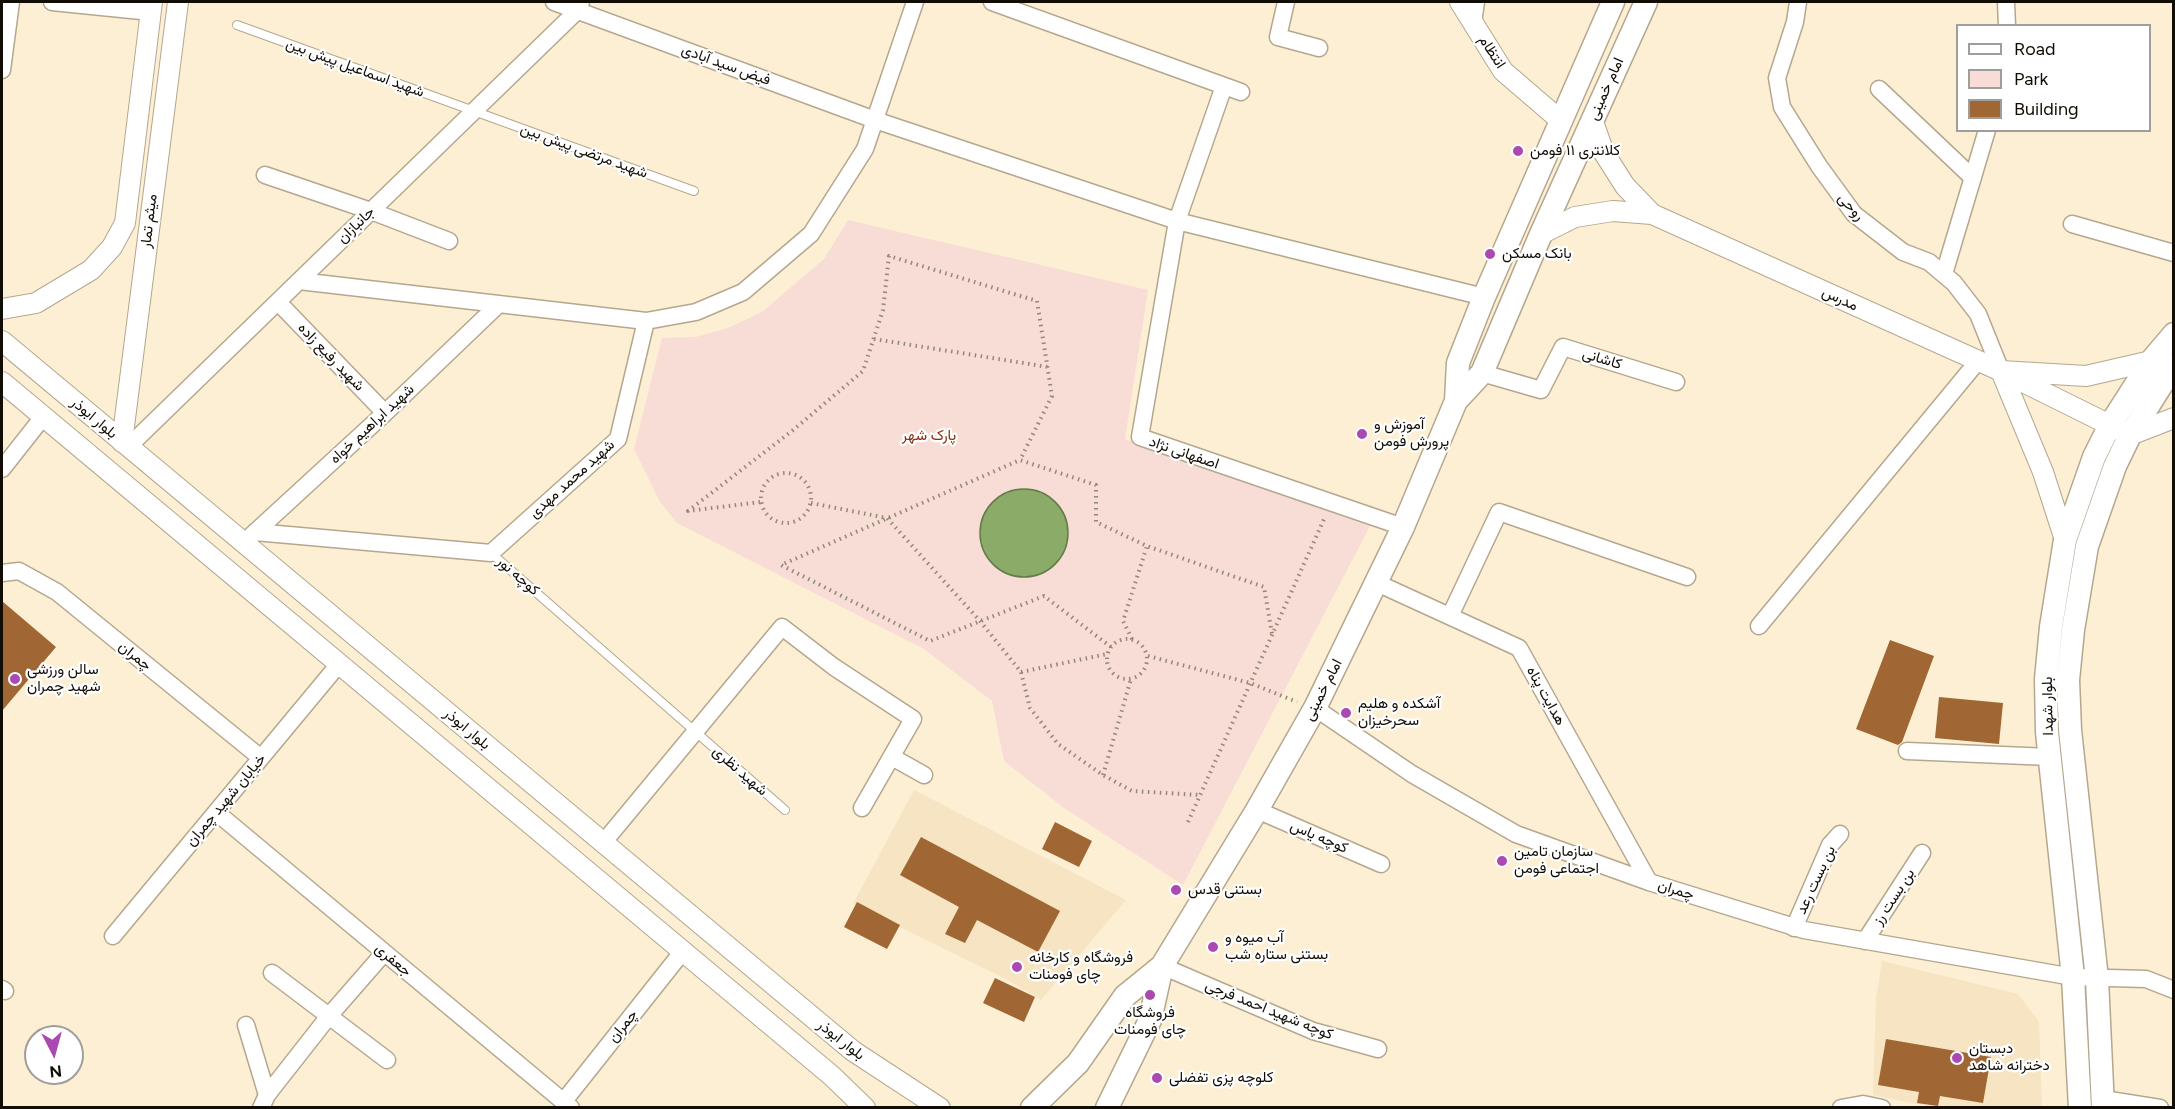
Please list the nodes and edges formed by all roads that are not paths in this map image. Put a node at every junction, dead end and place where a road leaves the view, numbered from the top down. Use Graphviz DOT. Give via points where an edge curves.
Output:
graph roads {
  1 [pos="11,2"];
  2 [pos="51,2"];
  3 [pos="178,2"];
  4 [pos="554,2"];
  5 [pos="915,2"];
  6 [pos="992,2"];
  7 [pos="1286,2"];
  8 [pos="1460,2"];
  9 [pos="1476,2"];
  10 [pos="1613,2"];
  11 [pos="1646,2"];
  12 [pos="1798,2"];
  13 [pos="2006,2"];
  14 [pos="580,6"];
  15 [pos="151,7"];
  16 [pos="1473,23"];
  17 [pos="2007,24"];
  18 [pos="237,25"];
  19 [pos="1319,48"];
  20 [pos="2,70"];
  21 [pos="1224,86"];
  22 [pos="1879,89"];
  23 [pos="1241,92"];
  24 [pos="474,111"];
  25 [pos="1592,119"];
  26 [pos="875,120"];
  27 [pos="1560,120"];
  28 [pos="1986,132"];
  29 [pos="265,175"];
  30 [pos="1973,178"];
  31 [pos="694,191"];
  32 [pos="371,211"];
  33 [pos="1652,214"];
  34 [pos="1177,221"];
  35 [pos="125,223"];
  36 [pos="2072,224"];
  37 [pos="148,229"];
  38 [pos="1541,234"];
  39 [pos="449,241"];
  40 [pos="2174,252"];
  41 [pos="1944,274"];
  42 [pos="299,281"];
  43 [pos="1484,297"];
  44 [pos="278,302"];
  45 [pos="499,304"];
  46 [pos="2,309"];
  47 [pos="646,321"];
  48 [pos="2174,334"];
  49 [pos="2,341"];
  50 [pos="1978,361"];
  51 [pos="2151,361"];
  52 [pos="2174,365"];
  53 [pos="2001,371"];
  54 [pos="1482,373"];
  55 [pos="2,382"];
  56 [pos="1676,382"];
  57 [pos="1456,401"];
  58 [pos="385,413"];
  59 [pos="44,417"];
  60 [pos="2174,418"];
  61 [pos="2110,425"];
  62 [pos="2130,435"];
  63 [pos="125,444"];
  64 [pos="2,469"];
  65 [pos="1403,527"];
  66 [pos="249,537"];
  67 [pos="2065,540"];
  68 [pos="491,553"];
  69 [pos="2,573"];
  70 [pos="1687,577"];
  71 [pos="1377,583"];
  72 [pos="1450,616"];
  73 [pos="1759,626"];
  74 [pos="360,640"];
  75 [pos="339,664"];
  76 [pos="1315,708"];
  77 [pos="695,732"];
  78 [pos="1907,751"];
  79 [pos="892,757"];
  80 [pos="2050,757"];
  81 [pos="261,758"];
  82 [pos="924,775"];
  83 [pos="862,808"];
  84 [pos="785,810"];
  85 [pos="1257,810"];
  86 [pos="216,812"];
  87 [pos="1840,834"];
  88 [pos="603,843"];
  89 [pos="1922,853"];
  90 [pos="1381,864"];
  91 [pos="1649,882"];
  92 [pos="1794,928"];
  93 [pos="113,936"];
  94 [pos="1865,941"];
  95 [pos="683,951"];
  96 [pos="384,953"];
  97 [pos="1162,966"];
  98 [pos="272,973"];
  99 [pos="2073,977"];
  100 [pos="2097,979"];
  101 [pos="2174,990"];
  102 [pos="329,1016"];
  103 [pos="246,1025"];
  104 [pos="1378,1049"];
  105 [pos="387,1060"];
  106 [pos="832,1076"];
  107 [pos="264,1101"];
  108 [pos="2103,1103"];
  109 [pos="567,1104"];
  110 [pos="850,1107"];
  111 [pos="865,1107"];
  112 [pos="940,1107"];
  113 [pos="1032,1107"];
  114 [pos="1107,1107"];
  115 [pos="1841,1107"];
  116 [pos="1882,1107"];
  117 [pos="2080,1107"];
  118 [pos="2160,1107"];
  1 -- 20 [label="street"];
  2 -- 15 [label="street"];
  3 -- 37 [label="street, میثم تمار"];
  4 -- 14 [label="street, فیض سید آبادی"];
  5 -- 26 [label="street"];
  6 -- 21 [label="street"];
  7 -- 19 [label="street" via="1278,37"];
  8 -- 16 [label="street, انتظام"];
  9 -- 16 [label="street"];
  10 -- 27 [label="main road, امام خمینی"];
  11 -- 25 [label="main road, امام خمینی"];
  12 -- 41 [label="street, روحی" via="1777,78 1782,106 1854,214 1903,252 1929,262"];
  13 -- 17 [label="street"];
  14 -- 24 [label="street, جانبازان"];
  14 -- 26 [label="street, فیض سید آبادی"];
  15 -- 35 [label="street, میثم تمار"];
  16 -- 27 [label="street, انتظام" via="1503,71"];
  18 -- 24 [label="lane, شهید اسماعیل پیش بین"];
  21 -- 23 [label="street"];
  21 -- 34 [label="street"];
  22 -- 30 [label="street"];
  24 -- 31 [label="lane, شهید مرتضی پیش بین"];
  24 -- 32 [label="street, جانبازان"];
  25 -- 33 [label="street" via="1604,153 1625,186"];
  25 -- 38 [label="main road, امام خمینی"];
  26 -- 34 [label="street"];
  26 -- 47 [label="street" via="865,149 812,234 743,292 696,312"];
  27 -- 43 [label="main road, امام خمینی"];
  28 -- 30 [label="street"];
  29 -- 32 [label="street"];
  30 -- 41 [label="street"];
  32 -- 39 [label="street"];
  32 -- 42 [label="street, جانبازان"];
  33 -- 38 [label="street, مدرس" via="1613,212 1575,218"];
  33 -- 50 [label="street, مدرس"];
  34 -- 43 [label="street"];
  34 -- 65 [label="street, اصفهانی نژاد" via="1140,437"];
  35 -- 37 [label="street"];
  35 -- 46 [label="street, میثم تمار" via="112,247 91,270 36,303"];
  36 -- 40 [label="street"];
  37 -- 63 [label="street, میثم تمار"];
  38 -- 54 [label="main road, امام خمینی"];
  41 -- 53 [label="street, روحی" via="1978,314"];
  42 -- 44 [label="street, جانبازان"];
  42 -- 45 [label="street"];
  43 -- 57 [label="main road, امام خمینی" via="1458,363"];
  44 -- 58 [label="street, شهید رفیع زاده"];
  44 -- 63 [label="street, جانبازان"];
  45 -- 47 [label="street"];
  45 -- 58 [label="street, شهید ابراهیم خواه"];
  47 -- 68 [label="street, شهید محمد مهدی" via="618,439"];
  48 -- 51 [label="main road, بلوار شهدا"];
  49 -- 63 [label="street, بلوار ابوذر"];
  50 -- 53 [label="street, مدرس"];
  50 -- 73 [label="street"];
  51 -- 53 [label="street" via="2086,376"];
  51 -- 61 [label="main road, بلوار شهدا"];
  52 -- 62 [label="main road, بلوار شهدا"];
  53 -- 61 [label="street, مدرس"];
  53 -- 67 [label="street" via="2043,472"];
  54 -- 56 [label="street, کاشانی" via="1541,390 1563,347"];
  54 -- 57 [label="main road, امام خمینی"];
  55 -- 59 [label="street"];
  57 -- 65 [label="main road, امام خمینی"];
  58 -- 66 [label="street, شهید ابراهیم خواه"];
  59 -- 64 [label="street"];
  59 -- 75 [label="street"];
  60 -- 62 [label="street"];
  61 -- 62 [label="street, مدرس"];
  61 -- 67 [label="main road, بلوار شهدا" via="2094,457"];
  62 -- 100 [label="main road, بلوار شهدا" via="2087,546 2068,680"];
  63 -- 66 [label="street, بلوار ابوذر"];
  65 -- 71 [label="main road, امام خمینی"];
  66 -- 68 [label="street, کوچه نور"];
  66 -- 74 [label="street, بلوار ابوذر"];
  67 -- 80 [label="main road, بلوار شهدا" via="2046,679"];
  68 -- 77 [label="lane, کوچه نور"];
  69 -- 81 [label="street, چمران" via="19,571 57,591"];
  70 -- 72 [label="street" via="1499,513"];
  71 -- 72 [label="street, هدایت پناه"];
  71 -- 76 [label="main road, امام خمینی"];
  72 -- 91 [label="street, هدایت پناه" via="1520,648"];
  74 -- 75 [label="street"];
  74 -- 88 [label="street, بلوار ابوذر"];
  75 -- 81 [label="street, خیابان شهید چمران"];
  75 -- 95 [label="street"];
  76 -- 85 [label="main road, امام خمینی"];
  76 -- 91 [label="street, چمران" via="1413,774 1516,834"];
  77 -- 79 [label="street" via="782,627 834,667 913,718"];
  77 -- 84 [label="lane, شهید نظری"];
  77 -- 88 [label="street"];
  78 -- 80 [label="street"];
  79 -- 82 [label="street"];
  79 -- 83 [label="street"];
  80 -- 99 [label="main road, بلوار شهدا"];
  81 -- 86 [label="street, خیابان شهید چمران"];
  85 -- 90 [label="street, کوچه یاس"];
  85 -- 97 [label="main road, امام خمینی"];
  86 -- 93 [label="street, خیابان شهید چمران"];
  86 -- 96 [label="street, جعفری"];
  87 -- 92 [label="street, بن بست رعد" via="1830,845"];
  88 -- 112 [label="street, بلوار ابوذر" via="853,1052"];
  89 -- 94 [label="street, بن بست رز"];
  91 -- 92 [label="street, چمران"];
  92 -- 94 [label="street, چمران"];
  94 -- 99 [label="street, چمران"];
  95 -- 106 [label="street"];
  95 -- 109 [label="street, چمران"];
  96 -- 102 [label="street"];
  96 -- 109 [label="street, جعفری"];
  97 -- 104 [label="street, کوچه شهید احمد فرجی" via="1313,1031"];
  97 -- 113 [label="main road, امام خمینی" via="1125,996 1078,1063"];
  97 -- 114 [label="main road, امام خمینی" via="1150,1020"];
  98 -- 102 [label="street"];
  99 -- 100 [label="street, چمران"];
  99 -- 117 [label="main road, بلوار شهدا"];
  100 -- 101 [label="street, چمران" via="2146,979"];
  100 -- 108 [label="main road, بلوار شهدا"];
  102 -- 105 [label="street"];
  102 -- 107 [label="street"];
  103 -- 107 [label="street"];
  106 -- 110 [label="street"];
  106 -- 111 [label="street"];
  108 -- 118 [label="street"];
  115 -- 116 [label="street"];
}
